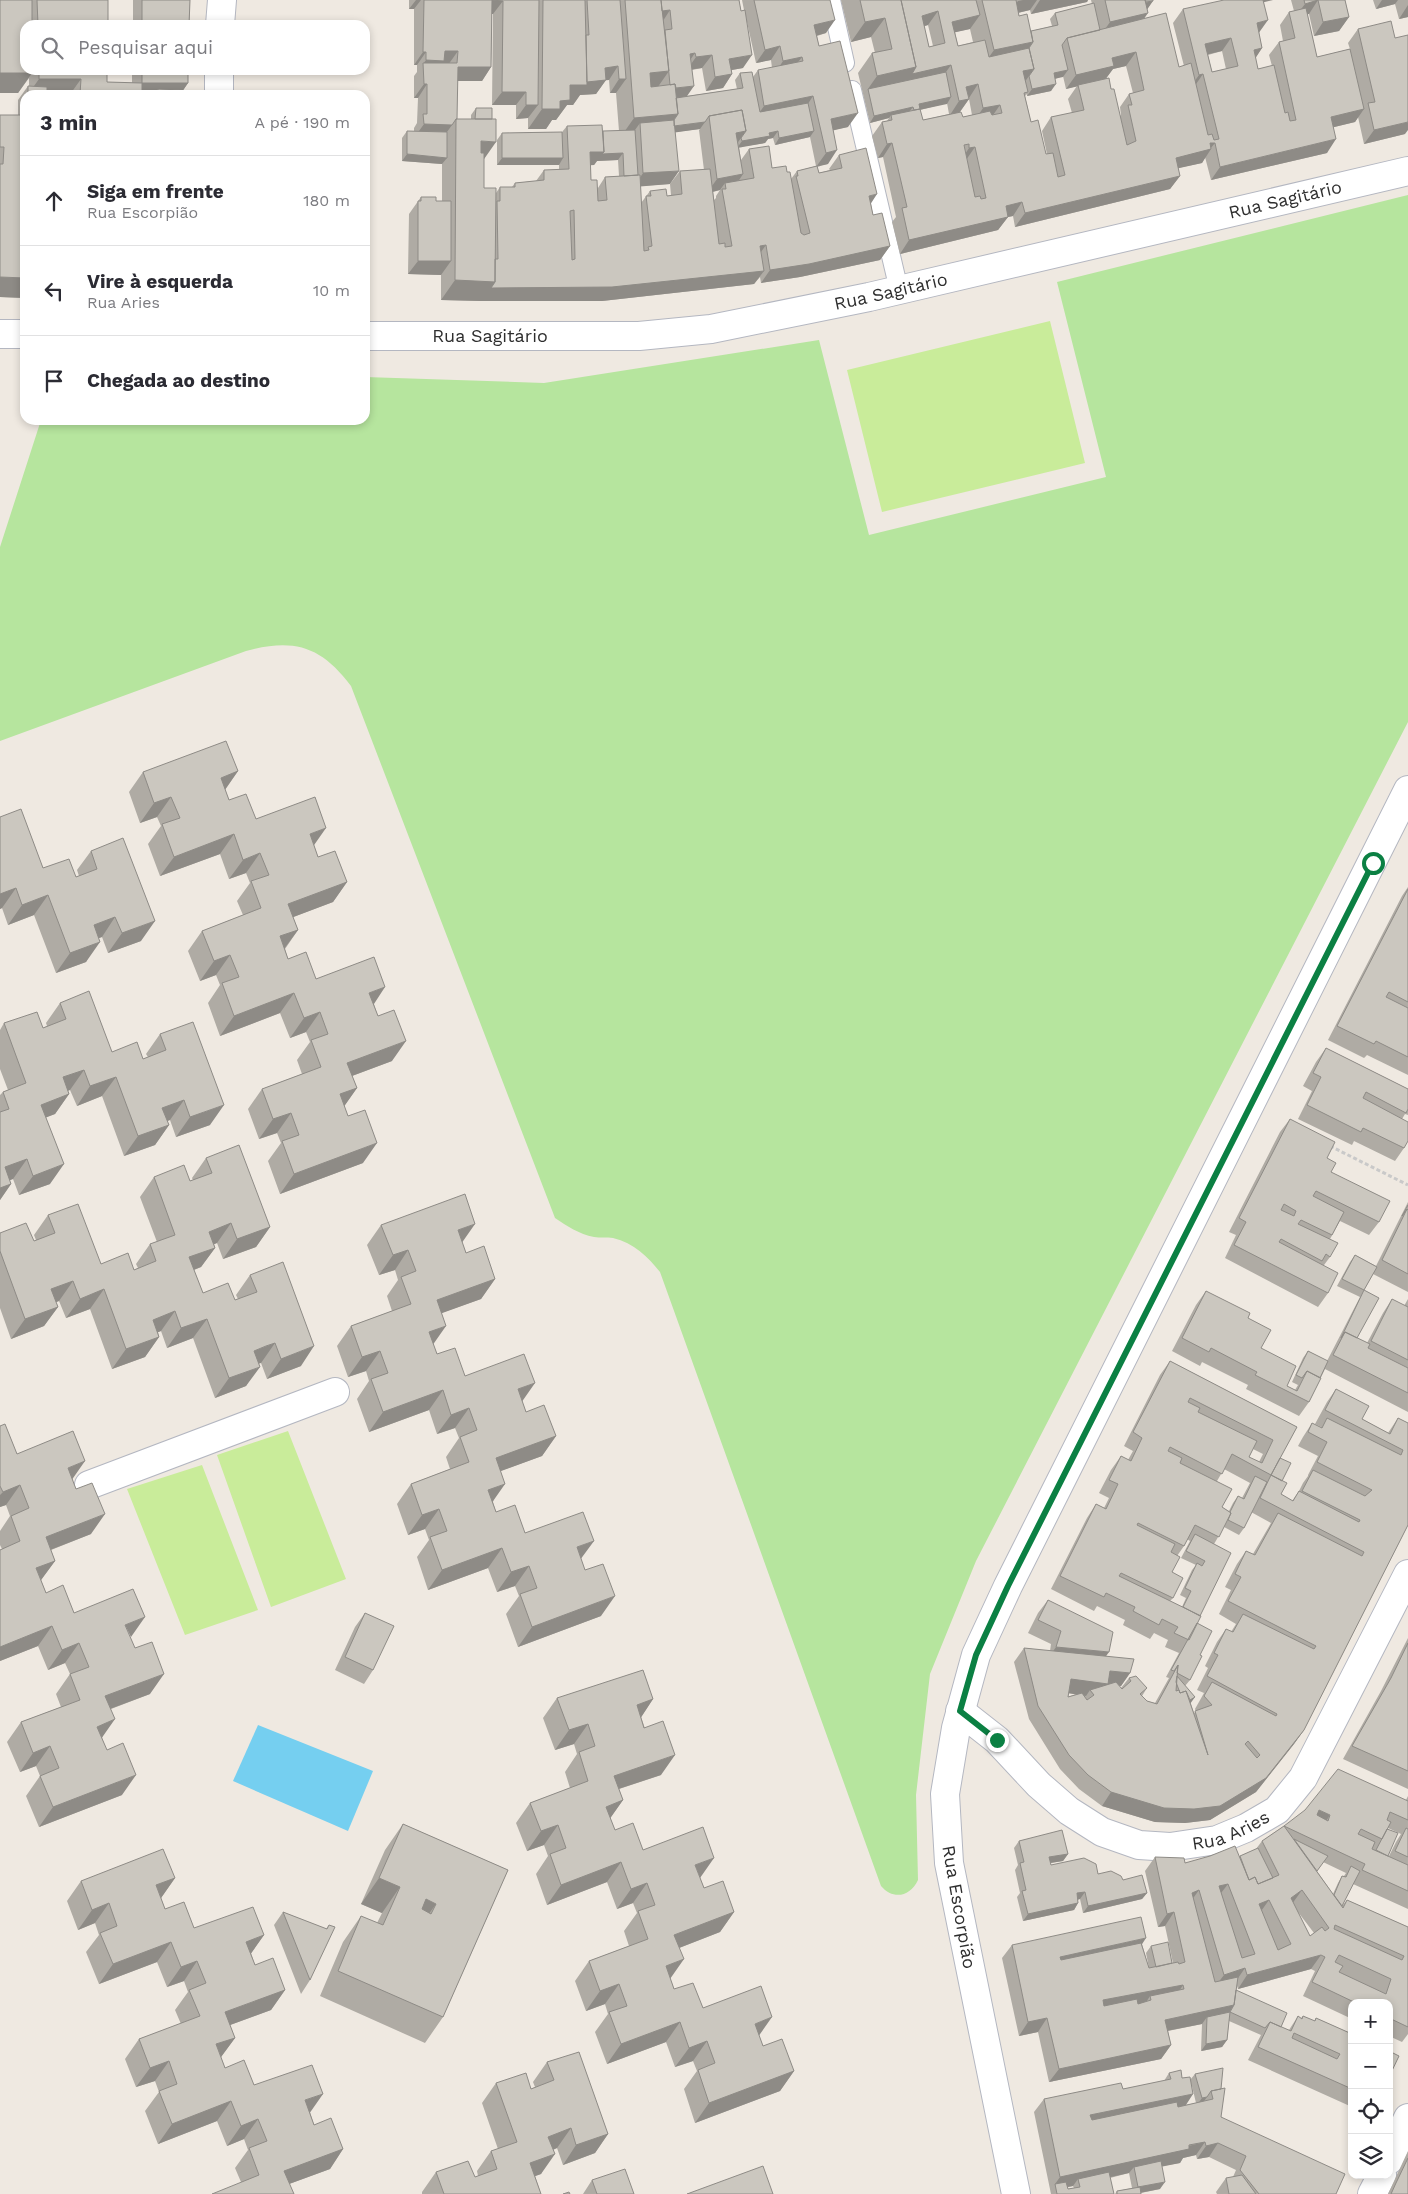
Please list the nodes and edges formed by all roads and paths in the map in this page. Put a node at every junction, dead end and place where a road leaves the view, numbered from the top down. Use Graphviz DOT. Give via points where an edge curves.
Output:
graph roads {
  1 [pos="222,0"];
  2 [pos="830,0"];
  3 [pos="220,20"];
  4 [pos="219,75"];
  5 [pos="219,90"];
  6 [pos="1408,171"];
  7 [pos="899,290"];
  8 [pos="0,334"];
  9 [pos="20,334"];
  10 [pos="370,336"];
  11 [pos="1408,790"];
  12 [pos="1321,1142"];
  13 [pos="1408,1185"];
  14 [pos="335,1392"];
  15 [pos="89,1485"];
  16 [pos="1408,1574"];
  17 [pos="960,1711"];
  18 [pos="1408,2118"];
  19 [pos="1393,2151"];
  20 [pos="1380,2179"];
  21 [pos="1016,2194"];
  22 [pos="1372,2194"];
  1 -- 3 [label="street"];
  2 -- 7 [label="lane"];
  4 -- 5 [label="street"];
  6 -- 7 [label="street, Rua Sagitário"];
  7 -- 10 [label="street, Rua Sagitário" via="711,328 639,336"];
  8 -- 9 [label="street"];
  11 -- 17 [label="street, Rua Escorpião" via="1008,1586 976,1655"];
  12 -- 13 [label="path"];
  14 -- 15 [label="street"];
  16 -- 17 [label="street, Rua Aries" via="1303,1778 1276,1810 1217,1840 1170,1847 1140,1845 1102,1832 1069,1811 997,1740"];
  17 -- 21 [label="street, Rua Escorpião" via="945,1794 948,1863"];
  18 -- 19 [label="street"];
  20 -- 22 [label="street"];
}
